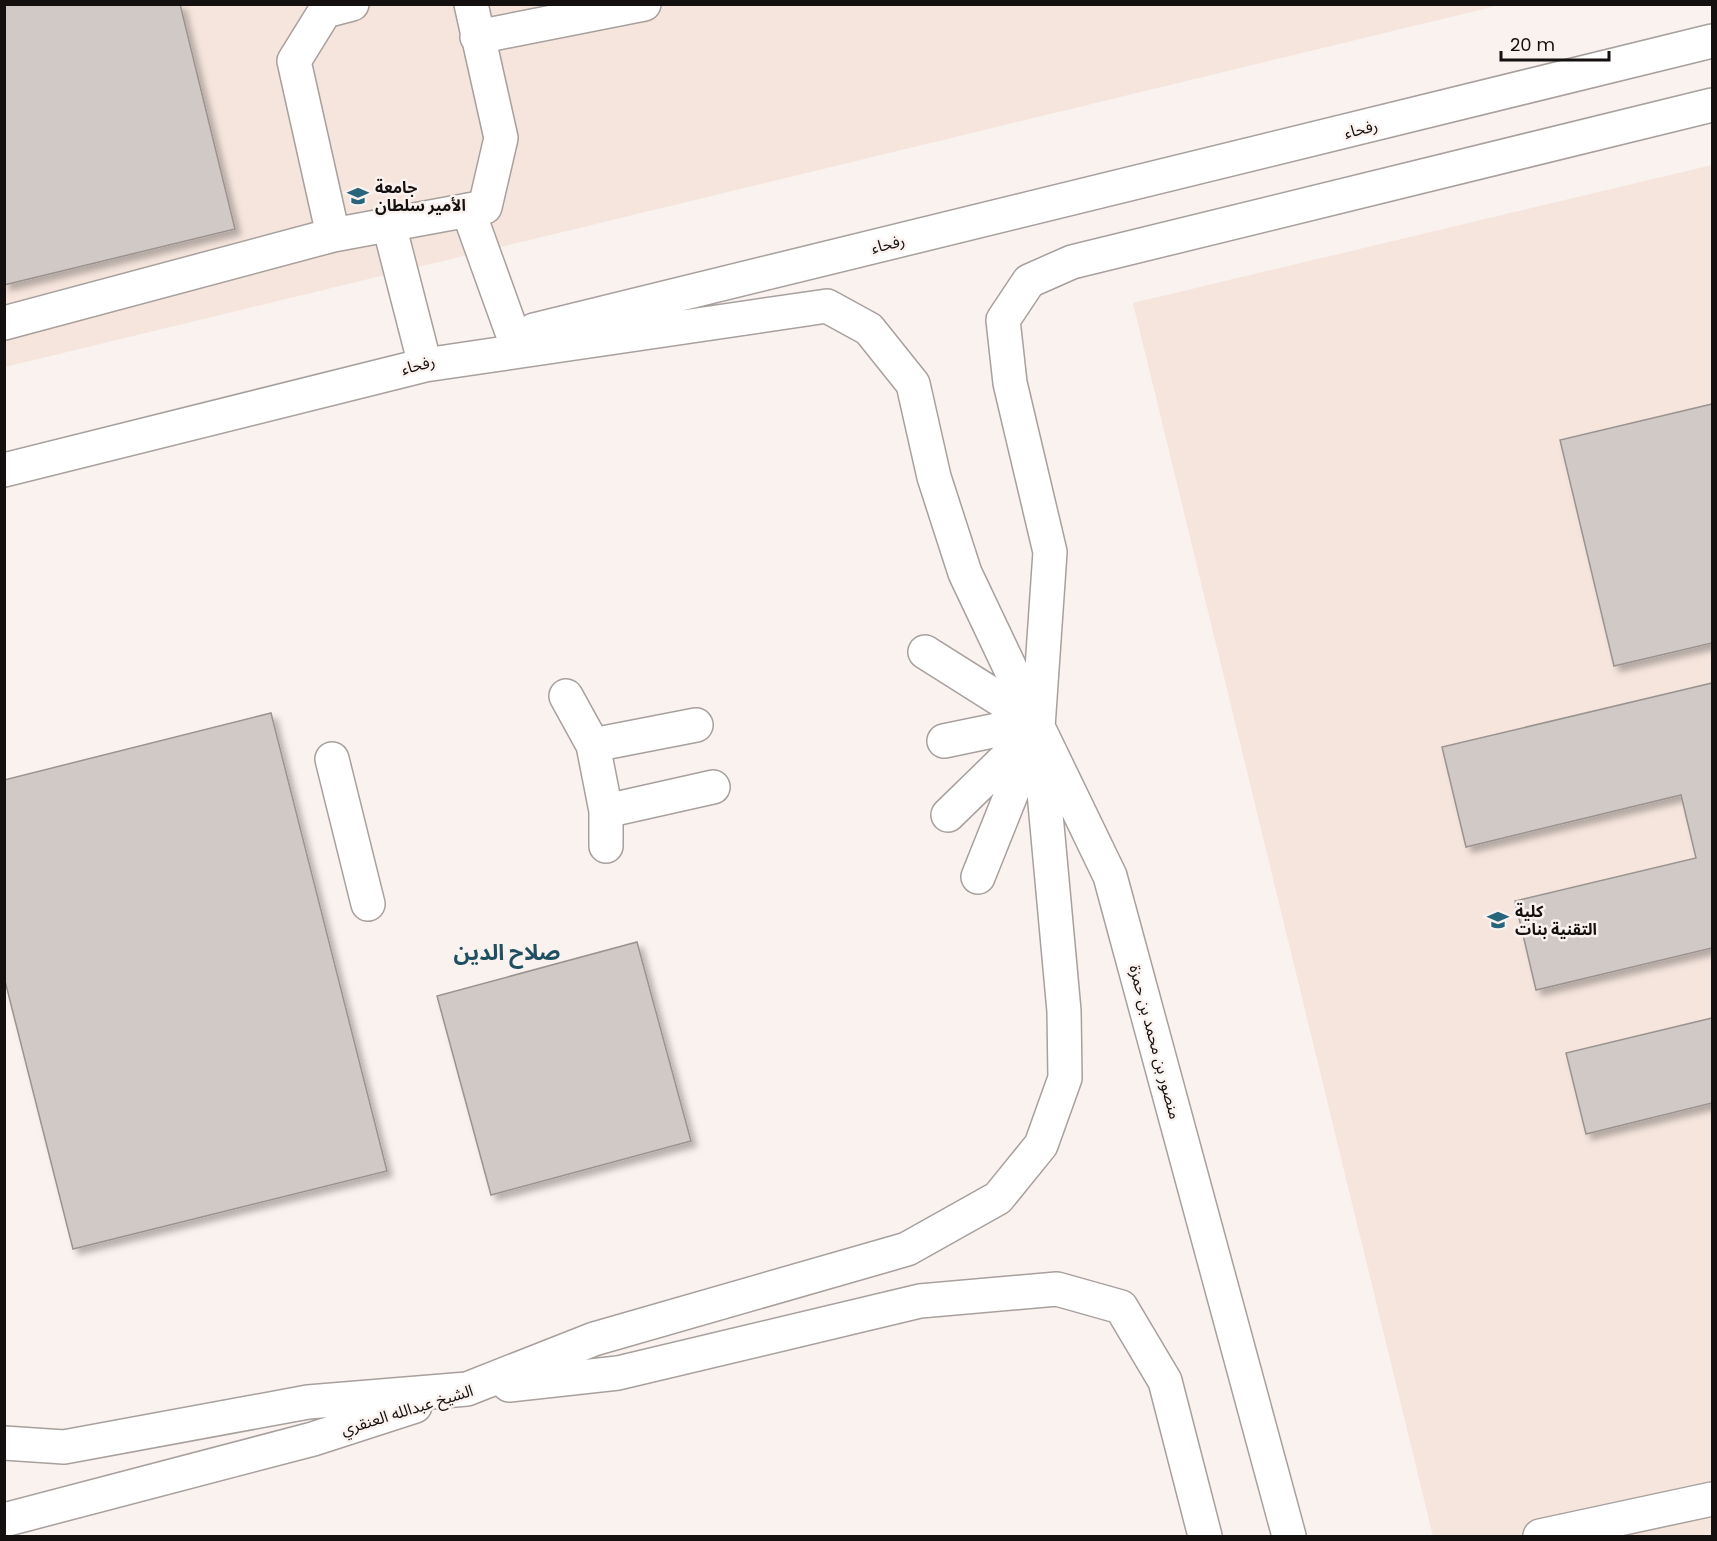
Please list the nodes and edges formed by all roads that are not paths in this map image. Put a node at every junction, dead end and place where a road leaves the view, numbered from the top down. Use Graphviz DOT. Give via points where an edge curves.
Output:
graph roads {
  1 [pos="352,4"];
  2 [pos="471,4"];
  3 [pos="644,4"];
  4 [pos="477,37"];
  5 [pos="1713,41"];
  6 [pos="1713,105"];
  7 [pos="468,210"];
  8 [pos="389,225"];
  9 [pos="333,235"];
  10 [pos="4,323"];
  11 [pos="513,335"];
  12 [pos="425,365"];
  13 [pos="4,455"];
  14 [pos="4,470"];
  15 [pos="925,652"];
  16 [pos="566,696"];
  17 [pos="696,725"];
  18 [pos="1037,725"];
  19 [pos="944,741"];
  20 [pos="592,745"];
  21 [pos="332,759"];
  22 [pos="713,788"];
  23 [pos="606,811"];
  24 [pos="948,815"];
  25 [pos="606,846"];
  26 [pos="978,877"];
  27 [pos="368,904"];
  28 [pos="467,1389"];
  29 [pos="4,1443"];
  30 [pos="1713,1499"];
  31 [pos="4,1520"];
  32 [pos="1205,1536"];
  33 [pos="1289,1536"];
  34 [pos="1540,1536"];
  1 -- 9 [label="street" via="324,11 294,61"];
  2 -- 4 [label="street"];
  3 -- 4 [label="street"];
  4 -- 7 [label="street" via="501,138 485,207"];
  5 -- 11 [label="street, رفحاء"];
  6 -- 18 [label="street, منصور بن محمد بن حمزة" via="1072,262 1029,281 1003,320 1010,383 1050,552"];
  7 -- 8 [label="street"];
  7 -- 11 [label="street"];
  8 -- 9 [label="street"];
  8 -- 12 [label="street"];
  9 -- 10 [label="street"];
  11 -- 12 [label="street, رفحاء"];
  12 -- 13 [label="street, رفحاء"];
  12 -- 14 [label="street"];
  12 -- 18 [label="street" via="827,306 869,328 913,384 934,477 965,573"];
  15 -- 18 [label="street"];
  16 -- 20 [label="street"];
  17 -- 20 [label="street"];
  18 -- 19 [label="street"];
  18 -- 24 [label="street"];
  18 -- 26 [label="street"];
  18 -- 28 [label="street" via="1064,1011 1065,1078 1041,1145 998,1198 907,1249 594,1339"];
  18 -- 33 [label="street, منصور بن محمد بن حمزة" via="1110,876"];
  20 -- 23 [label="street"];
  21 -- 27 [label="street"];
  22 -- 23 [label="street"];
  23 -- 25 [label="street"];
  28 -- 29 [label="street" via="308,1402 64,1447"];
  28 -- 31 [label="street, الشيخ عبدالله العنقري" via="313,1439"];
  28 -- 32 [label="street, الشيخ عبدالله العنقري" via="618,1373 920,1301 1057,1289 1121,1307 1165,1381"];
  30 -- 34 [label="street"];
}
